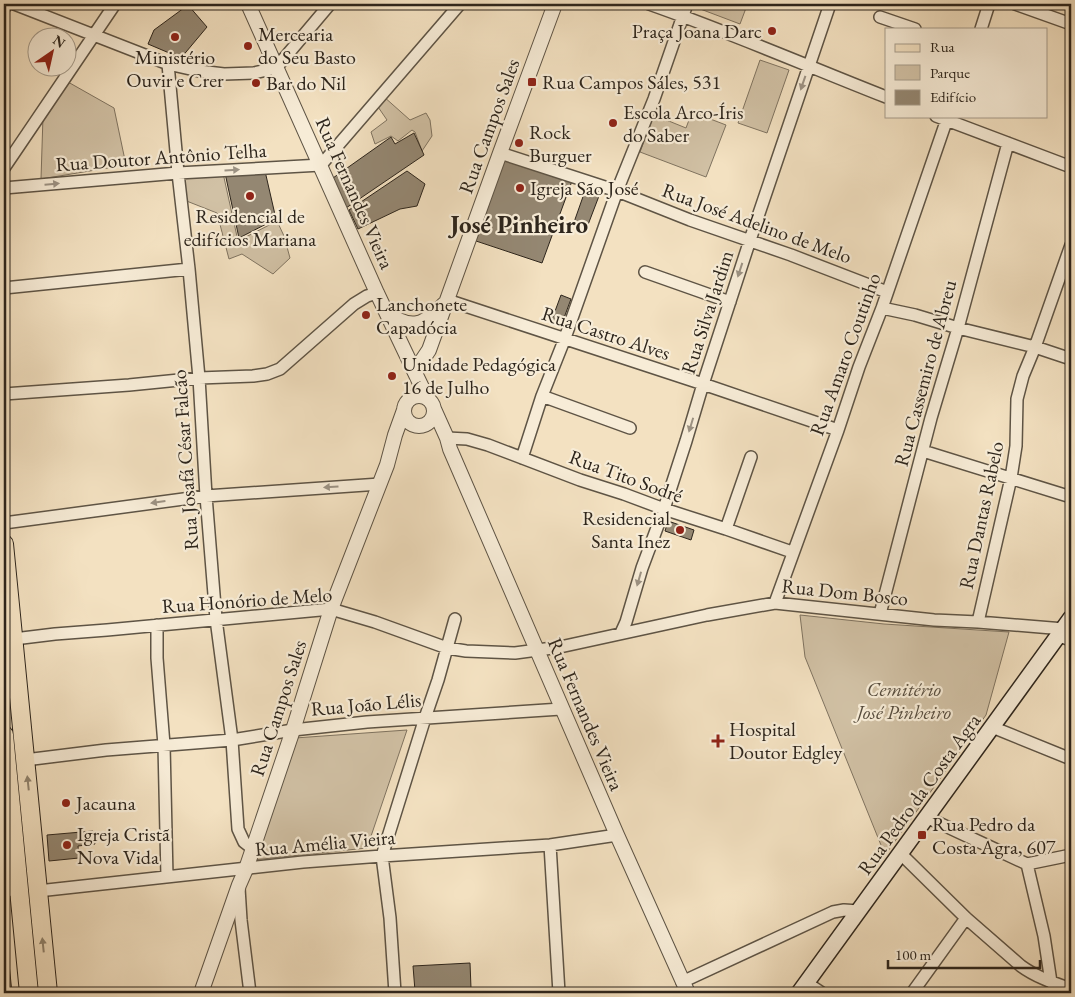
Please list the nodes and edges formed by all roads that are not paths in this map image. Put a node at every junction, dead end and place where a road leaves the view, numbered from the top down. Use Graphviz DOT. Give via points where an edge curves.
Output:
graph roads {
  1 [pos="6,4"];
  2 [pos="14,4"];
  3 [pos="115,4"];
  4 [pos="248,4"];
  5 [pos="330,4"];
  6 [pos="460,4"];
  7 [pos="555,4"];
  8 [pos="649,4"];
  9 [pos="687,4"];
  10 [pos="830,4"];
  11 [pos="989,4"];
  12 [pos="1015,4"];
  13 [pos="4,9"];
  14 [pos="683,16"];
  15 [pos="880,17"];
  16 [pos="1071,24"];
  17 [pos="912,28"];
  18 [pos="981,28"];
  19 [pos="94,34"];
  20 [pos="168,64"];
  21 [pos="810,66"];
  22 [pos="276,68"];
  23 [pos="885,98"];
  24 [pos="943,118"];
  25 [pos="1008,143"];
  26 [pos="500,153"];
  27 [pos="321,165"];
  28 [pos="1071,167"];
  29 [pos="4,168"];
  30 [pos="178,173"];
  31 [pos="4,188"];
  32 [pos="618,191"];
  33 [pos="750,240"];
  34 [pos="1071,245"];
  35 [pos="189,269"];
  36 [pos="645,272"];
  37 [pos="4,288"];
  38 [pos="887,292"];
  39 [pos="377,293"];
  40 [pos="448,300"];
  41 [pos="730,302"];
  42 [pos="882,308"];
  43 [pos="387,313"];
  44 [pos="958,328"];
  45 [pos="565,338"];
  46 [pos="1035,347"];
  47 [pos="1071,359"];
  48 [pos="415,373"];
  49 [pos="199,378"];
  50 [pos="703,384"];
  51 [pos="4,394"];
  52 [pos="542,396"];
  53 [pos="430,404"];
  54 [pos="405,407"];
  55 [pos="416,424"];
  56 [pos="630,428"];
  57 [pos="838,430"];
  58 [pos="395,435"];
  59 [pos="448,444"];
  60 [pos="923,451"];
  61 [pos="751,457"];
  62 [pos="522,458"];
  63 [pos="1011,478"];
  64 [pos="380,484"];
  65 [pos="206,496"];
  66 [pos="1071,497"];
  67 [pos="664,509"];
  68 [pos="4,523"];
  69 [pos="726,529"];
  70 [pos="4,544"];
  71 [pos="792,552"];
  72 [pos="775,603"];
  73 [pos="331,609"];
  74 [pos="880,614"];
  75 [pos="455,619"];
  76 [pos="216,620"];
  77 [pos="978,622"];
  78 [pos="156,625"];
  79 [pos="1066,631"];
  80 [pos="621,633"];
  81 [pos="14,638"];
  82 [pos="447,648"];
  83 [pos="536,650"];
  84 [pos="561,709"];
  85 [pos="425,718"];
  86 [pos="992,727"];
  87 [pos="293,730"];
  88 [pos="4,735"];
  89 [pos="232,740"];
  90 [pos="164,746"];
  91 [pos="5,756"];
  92 [pos="1071,759"];
  93 [pos="25,760"];
  94 [pos="926,817"];
  95 [pos="616,835"];
  96 [pos="550,845"];
  97 [pos="253,849"];
  98 [pos="900,853"];
  99 [pos="382,856"];
  100 [pos="1071,856"];
  101 [pos="1027,864"];
  102 [pos="246,869"];
  103 [pos="167,877"];
  104 [pos="239,886"];
  105 [pos="11,890"];
  106 [pos="38,891"];
  107 [pos="859,911"];
  108 [pos="966,918"];
  109 [pos="1051,982"];
  110 [pos="685,988"];
  111 [pos="803,988"];
  112 [pos="1070,990"];
  113 [pos="29,993"];
  114 [pos="48,993"];
  115 [pos="201,993"];
  116 [pos="250,993"];
  117 [pos="395,993"];
  118 [pos="559,993"];
  119 [pos="822,993"];
  120 [pos="912,993"];
  1 -- 13 [label="street"];
  2 -- 19 [label="street"];
  3 -- 19 [label="street"];
  4 -- 22 [label="street, Rua Fernandes Vieira"];
  5 -- 22 [label="street"];
  6 -- 27 [label="street"];
  7 -- 26 [label="street, Rua Campos Sales"];
  8 -- 14 [label="street"];
  9 -- 14 [label="street"];
  10 -- 21 [label="street, Rua Silva Jardim"];
  11 -- 18 [label="street"];
  12 -- 16 [label="street"];
  14 -- 21 [label="street"];
  14 -- 32 [label="street"];
  15 -- 17 [label="street"];
  19 -- 20 [label="street"];
  19 -- 29 [label="street"];
  20 -- 22 [label="street" via="224,74"];
  20 -- 30 [label="street, Rua Josafá César Falcão"];
  21 -- 23 [label="street"];
  21 -- 33 [label="street, Rua Silva Jardim, one-way"];
  22 -- 27 [label="street, Rua Fernandes Vieira"];
  24 -- 25 [label="street"];
  24 -- 38 [label="street, Rua Amaro Coutinho"];
  25 -- 28 [label="street"];
  25 -- 44 [label="street, Rua Cassemiro de Abreu"];
  26 -- 32 [label="street, Rua José Adelino de Melo"];
  26 -- 40 [label="street, Rua Campos Sales"];
  30 -- 27 [label="street, Rua Doutor Antônio Telha, one-way"];
  27 -- 39 [label="street, Rua Fernandes Vieira"];
  31 -- 30 [label="street, Rua Doutor Antônio Telha, one-way"];
  30 -- 35 [label="street, Rua Josafá César Falcão"];
  32 -- 33 [label="street, Rua José Adelino de Melo"];
  32 -- 45 [label="street"];
  33 -- 38 [label="street, Rua José Adelino de Melo"];
  33 -- 41 [label="street, Rua Silva Jardim, one-way"];
  34 -- 46 [label="street, Rua Dantas Rabelo"];
  35 -- 37 [label="street"];
  35 -- 49 [label="street, Rua Josafá César Falcão"];
  36 -- 41 [label="street"];
  38 -- 42 [label="street, Rua Amaro Coutinho"];
  39 -- 43 [label="street, Rua Fernandes Vieira"];
  39 -- 49 [label="street" via="354,304 280,369 260,375"];
  40 -- 43 [label="street" via="422,322 402,322"];
  40 -- 45 [label="street, Rua Castro Alves"];
  40 -- 48 [label="street, Rua Campos Sales"];
  41 -- 50 [label="street, Rua Silva Jardim"];
  42 -- 44 [label="street"];
  42 -- 57 [label="street, Rua Amaro Coutinho"];
  43 -- 48 [label="street, Rua Fernandes Vieira"];
  44 -- 46 [label="street"];
  44 -- 60 [label="street, Rua Cassemiro de Abreu"];
  45 -- 50 [label="street, Rua Castro Alves"];
  45 -- 52 [label="street"];
  46 -- 47 [label="street"];
  46 -- 63 [label="street, Rua Dantas Rabelo" via="1017,399 1016,446"];
  48 -- 53 [label="street, Rua Fernandes Vieira"];
  48 -- 54 [label="street, Rua Campos Sales"];
  49 -- 51 [label="street"];
  49 -- 65 [label="street, Rua Josafá César Falcão"];
  50 -- 57 [label="street, Rua Castro Alves"];
  50 -- 67 [label="street, Rua Silva Jardim, one-way"];
  52 -- 56 [label="street"];
  52 -- 62 [label="street"];
  53 -- 54 [label="street" via="418,396"];
  53 -- 55 [label="street" via="434,414 430,421"];
  53 -- 59 [label="street, Rua Fernandes Vieira"];
  54 -- 55 [label="street" via="406,420"];
  54 -- 58 [label="street, Rua Campos Sales"];
  55 -- 58 [label="street"];
  55 -- 59 [label="street, Rua Fernandes Vieira"];
  57 -- 71 [label="street, Rua Amaro Coutinho"];
  58 -- 64 [label="street, Rua Campos Sales"];
  59 -- 62 [label="street, Rua Tito Sodré" via="467,439"];
  59 -- 83 [label="street, Rua Fernandes Vieira"];
  60 -- 63 [label="street"];
  60 -- 74 [label="street, Rua Cassemiro de Abreu"];
  61 -- 69 [label="street"];
  62 -- 67 [label="street, Rua Tito Sodré"];
  63 -- 66 [label="street"];
  63 -- 77 [label="street, Rua Dantas Rabelo"];
  64 -- 65 [label="street, one-way"];
  64 -- 73 [label="street, Rua Campos Sales"];
  65 -- 68 [label="street, one-way"];
  65 -- 76 [label="street, Rua Josafá César Falcão"];
  67 -- 69 [label="street, Rua Tito Sodré"];
  67 -- 80 [label="street, Rua Silva Jardim, one-way"];
  69 -- 71 [label="street, Rua Tito Sodré"];
  70 -- 81 [label="main road"];
  71 -- 72 [label="street, Rua Amaro Coutinho"];
  72 -- 74 [label="street, Rua Dom Bosco"];
  72 -- 80 [label="street, Rua Dom Bosco"];
  73 -- 76 [label="street, Rua Honório de Melo"];
  73 -- 82 [label="street, Rua Honório de Melo"];
  73 -- 87 [label="street, Rua Campos Sales"];
  74 -- 77 [label="street, Rua Dom Bosco"];
  75 -- 82 [label="street"];
  76 -- 78 [label="street, Rua Honório de Melo"];
  76 -- 89 [label="street, Rua Josafá César Falcão"];
  77 -- 79 [label="street, Rua Dom Bosco"];
  78 -- 81 [label="street, Rua Honório de Melo"];
  78 -- 90 [label="street"];
  79 -- 86 [label="main road, Rua Pedro da Costa Agra"];
  80 -- 83 [label="street, Rua Dom Bosco"];
  81 -- 93 [label="main road"];
  82 -- 83 [label="street, Rua Honório de Melo" via="466,652"];
  82 -- 85 [label="street"];
  83 -- 84 [label="street, Rua Fernandes Vieira"];
  84 -- 85 [label="street, Rua João Lélis"];
  84 -- 95 [label="street, Rua Fernandes Vieira"];
  85 -- 87 [label="street, Rua João Lélis"];
  85 -- 99 [label="street"];
  86 -- 92 [label="street"];
  86 -- 94 [label="main road, Rua Pedro da Costa Agra"];
  87 -- 89 [label="street, Rua João Lélis"];
  87 -- 97 [label="street, Rua Campos Sales"];
  88 -- 91 [label="main road"];
  89 -- 90 [label="street, Rua João Lélis"];
  89 -- 97 [label="street, Rua Josafá César Falcão" via="238,829 244,842"];
  90 -- 93 [label="street, Rua João Lélis"];
  90 -- 103 [label="street"];
  91 -- 105 [label="main road"];
  106 -- 93 [label="main road, one-way"];
  94 -- 98 [label="main road, Rua Pedro da Costa Agra"];
  94 -- 101 [label="street"];
  95 -- 96 [label="street, Rua Amélia Vieira"];
  95 -- 110 [label="street, Rua Fernandes Vieira"];
  96 -- 99 [label="street, Rua Amélia Vieira"];
  96 -- 118 [label="street"];
  97 -- 102 [label="street, Rua Campos Sales"];
  98 -- 107 [label="main road, Rua Pedro da Costa Agra"];
  98 -- 108 [label="street"];
  99 -- 102 [label="street, Rua Amélia Vieira"];
  99 -- 117 [label="street"];
  100 -- 101 [label="street"];
  101 -- 109 [label="street"];
  102 -- 103 [label="street, Rua Amélia Vieira"];
  102 -- 104 [label="street, Rua Campos Sales"];
  103 -- 106 [label="street, Rua Amélia Vieira"];
  104 -- 115 [label="street, Rua Campos Sales"];
  104 -- 116 [label="street"];
  105 -- 113 [label="main road"];
  114 -- 106 [label="main road, one-way"];
  107 -- 110 [label="street" via="833,912"];
  107 -- 111 [label="main road, Rua Pedro da Costa Agra"];
  108 -- 109 [label="street" via="1021,966"];
  108 -- 120 [label="street"];
  109 -- 112 [label="street"];
  111 -- 119 [label="street"];
}
